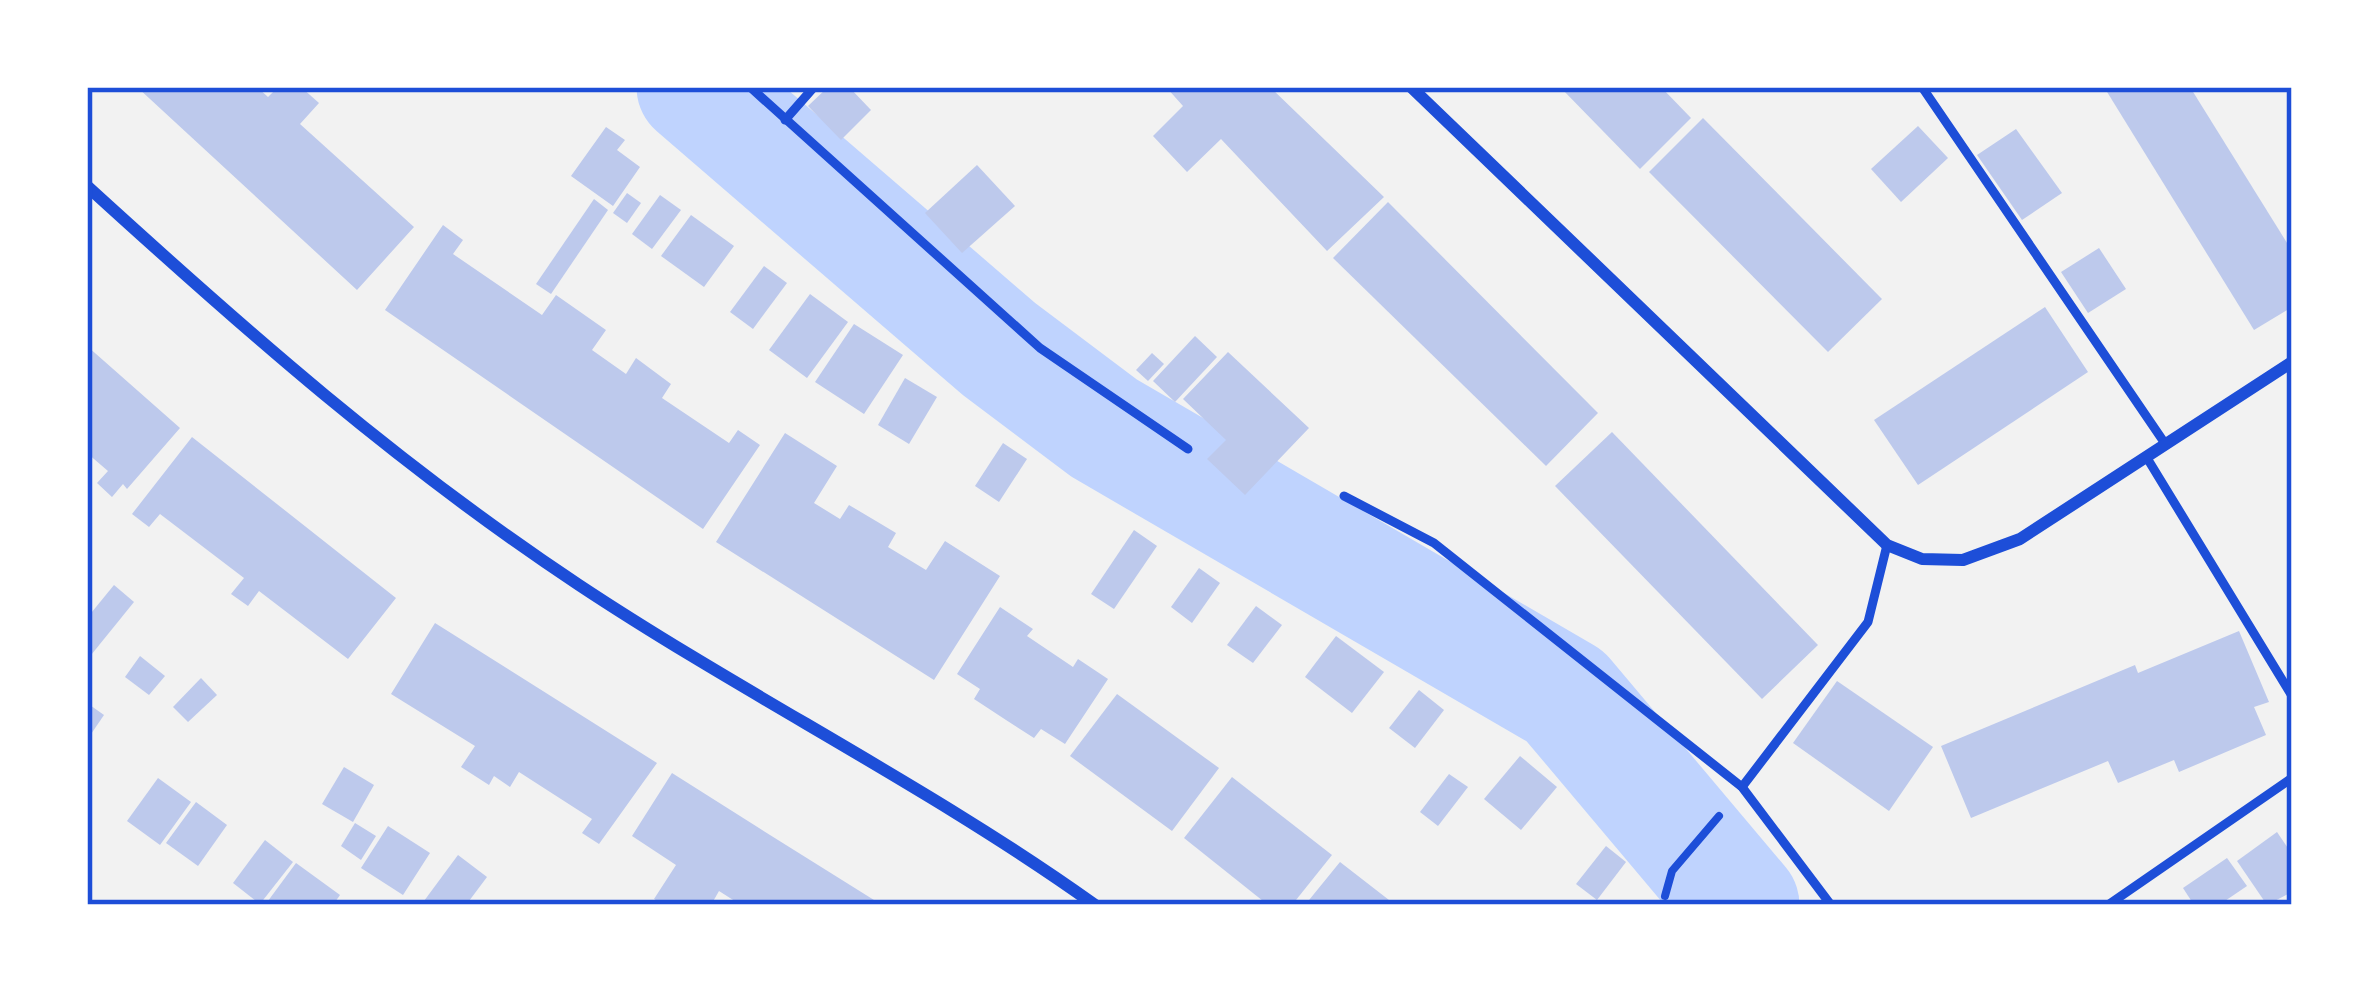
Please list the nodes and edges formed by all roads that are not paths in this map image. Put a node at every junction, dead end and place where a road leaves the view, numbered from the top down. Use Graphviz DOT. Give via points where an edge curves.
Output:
graph roads {
  1 [pos="750,87"];
  2 [pos="814,87"];
  3 [pos="1411,87"];
  4 [pos="1922,87"];
  5 [pos="785,120"];
  6 [pos="87,186"];
  7 [pos="2292,362"];
  8 [pos="2166,445"];
  9 [pos="1188,449"];
  10 [pos="2147,458"];
  11 [pos="1344,496"];
  12 [pos="1887,544"];
  13 [pos="2292,696"];
  14 [pos="2292,778"];
  15 [pos="1742,787"];
  16 [pos="1095,905"];
  17 [pos="1831,905"];
  18 [pos="2108,905"];
  1 -- 5 [label="lane"];
  2 -- 5 [label="lane"];
  3 -- 12 [label="street"];
  4 -- 8 [label="lane"];
  5 -- 9 [label="lane" via="1040,348"];
  6 -- 16 [label="street" via="394,456 582,586 1008,842"];
  7 -- 8 [label="street"];
  8 -- 10 [label="street"];
  10 -- 12 [label="street" via="2020,538 1963,560 1922,559"];
  10 -- 13 [label="lane"];
  11 -- 15 [label="lane" via="1435,543"];
  12 -- 15 [label="lane" via="1868,622"];
  14 -- 18 [label="lane"];
  15 -- 17 [label="lane"];
}
